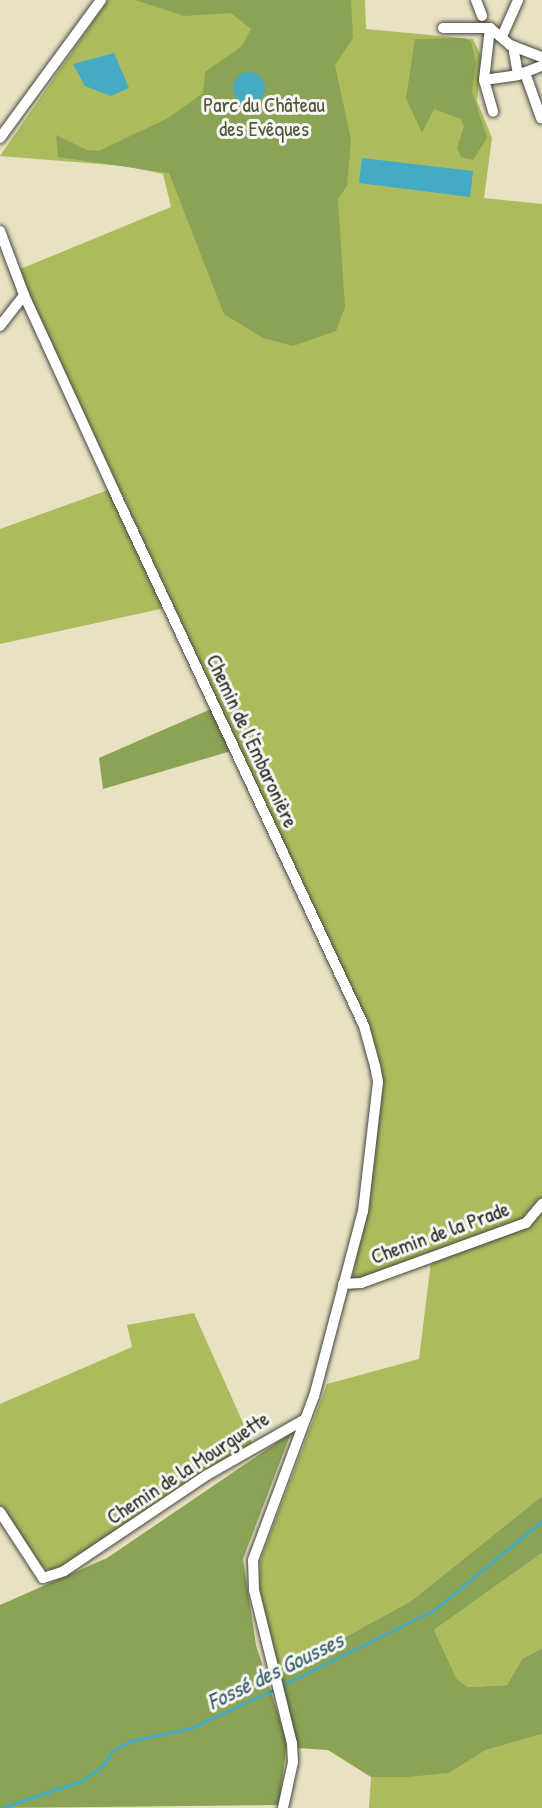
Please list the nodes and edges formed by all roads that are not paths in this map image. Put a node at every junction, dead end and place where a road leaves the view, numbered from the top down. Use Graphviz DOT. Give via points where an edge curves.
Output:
graph roads {
  1 [pos="101,0"];
  2 [pos="476,0"];
  3 [pos="503,0"];
  4 [pos="517,4"];
  5 [pos="484,23"];
  6 [pos="443,28"];
  7 [pos="503,34"];
  8 [pos="513,46"];
  9 [pos="542,57"];
  10 [pos="542,66"];
  11 [pos="522,74"];
  12 [pos="484,80"];
  13 [pos="493,112"];
  14 [pos="541,118"];
  15 [pos="3,131"];
  16 [pos="0,231"];
  17 [pos="24,295"];
  18 [pos="0,326"];
  19 [pos="542,1204"];
  20 [pos="343,1284"];
  21 [pos="305,1419"];
  22 [pos="0,1512"];
  23 [pos="282,1808"];
  1 -- 15 [label="street"];
  2 -- 5 [label="street"];
  3 -- 4 [label="street"];
  4 -- 7 [label="street"];
  5 -- 6 [label="street"];
  5 -- 7 [label="street"];
  5 -- 12 [label="street"];
  7 -- 8 [label="street"];
  8 -- 9 [label="street"];
  8 -- 11 [label="street"];
  10 -- 11 [label="street"];
  11 -- 12 [label="street"];
  11 -- 14 [label="street"];
  12 -- 13 [label="street"];
  16 -- 17 [label="street, Chemin de l'Embaronière"];
  17 -- 18 [label="street"];
  17 -- 20 [label="street, Chemin de l'Embaronière" via="364,1026 377,1082 363,1211"];
  19 -- 20 [label="street, Chemin de la Prade" via="526,1223 361,1283"];
  20 -- 21 [label="street"];
  21 -- 22 [label="street, Chemin de la Mourguette" via="207,1475 64,1571 43,1578"];
  21 -- 23 [label="street" via="253,1560 254,1590 292,1742 293,1762"];
}
